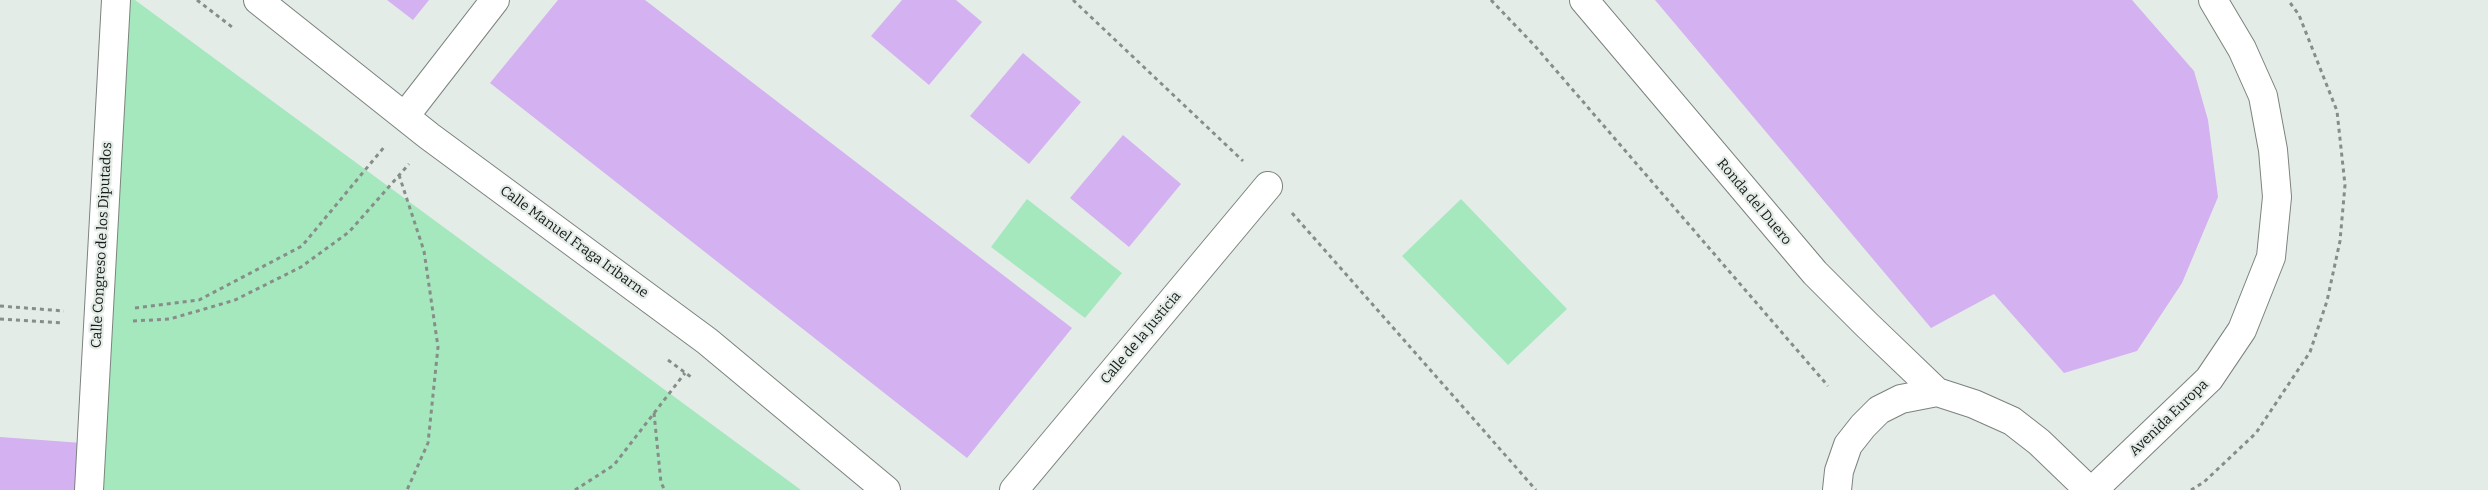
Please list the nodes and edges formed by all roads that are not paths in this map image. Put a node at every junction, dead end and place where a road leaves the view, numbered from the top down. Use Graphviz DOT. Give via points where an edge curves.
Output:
graph roads {
  1 [pos="116,0"];
  2 [pos="258,0"];
  3 [pos="495,0"];
  4 [pos="1584,0"];
  5 [pos="2213,0"];
  6 [pos="405,116"];
  7 [pos="1268,186"];
  8 [pos="1937,392"];
  9 [pos="89,490"];
  10 [pos="886,490"];
  11 [pos="1014,490"];
  12 [pos="1837,490"];
  13 [pos="2089,490"];
  14 [pos="2093,490"];
  1 -- 9 [label="street, Calle Congreso de los Diputados"];
  2 -- 6 [label="street, Calle Manuel Fraga Iribarne"];
  3 -- 6 [label="street"];
  4 -- 8 [label="street, Ronda del Duero" via="1814,273"];
  5 -- 14 [label="street, Avenida Europa" via="2242,49 2263,96 2277,196 2271,257 2242,330 2210,379"];
  6 -- 10 [label="street, Calle Manuel Fraga Iribarne" via="707,341"];
  7 -- 11 [label="street, Calle de la Justicia"];
  8 -- 12 [label="street, Ronda del Duero" via="1901,399 1879,410 1848,445 1839,471"];
  8 -- 13 [label="street, Ronda del Duero" via="2012,421"];
}
